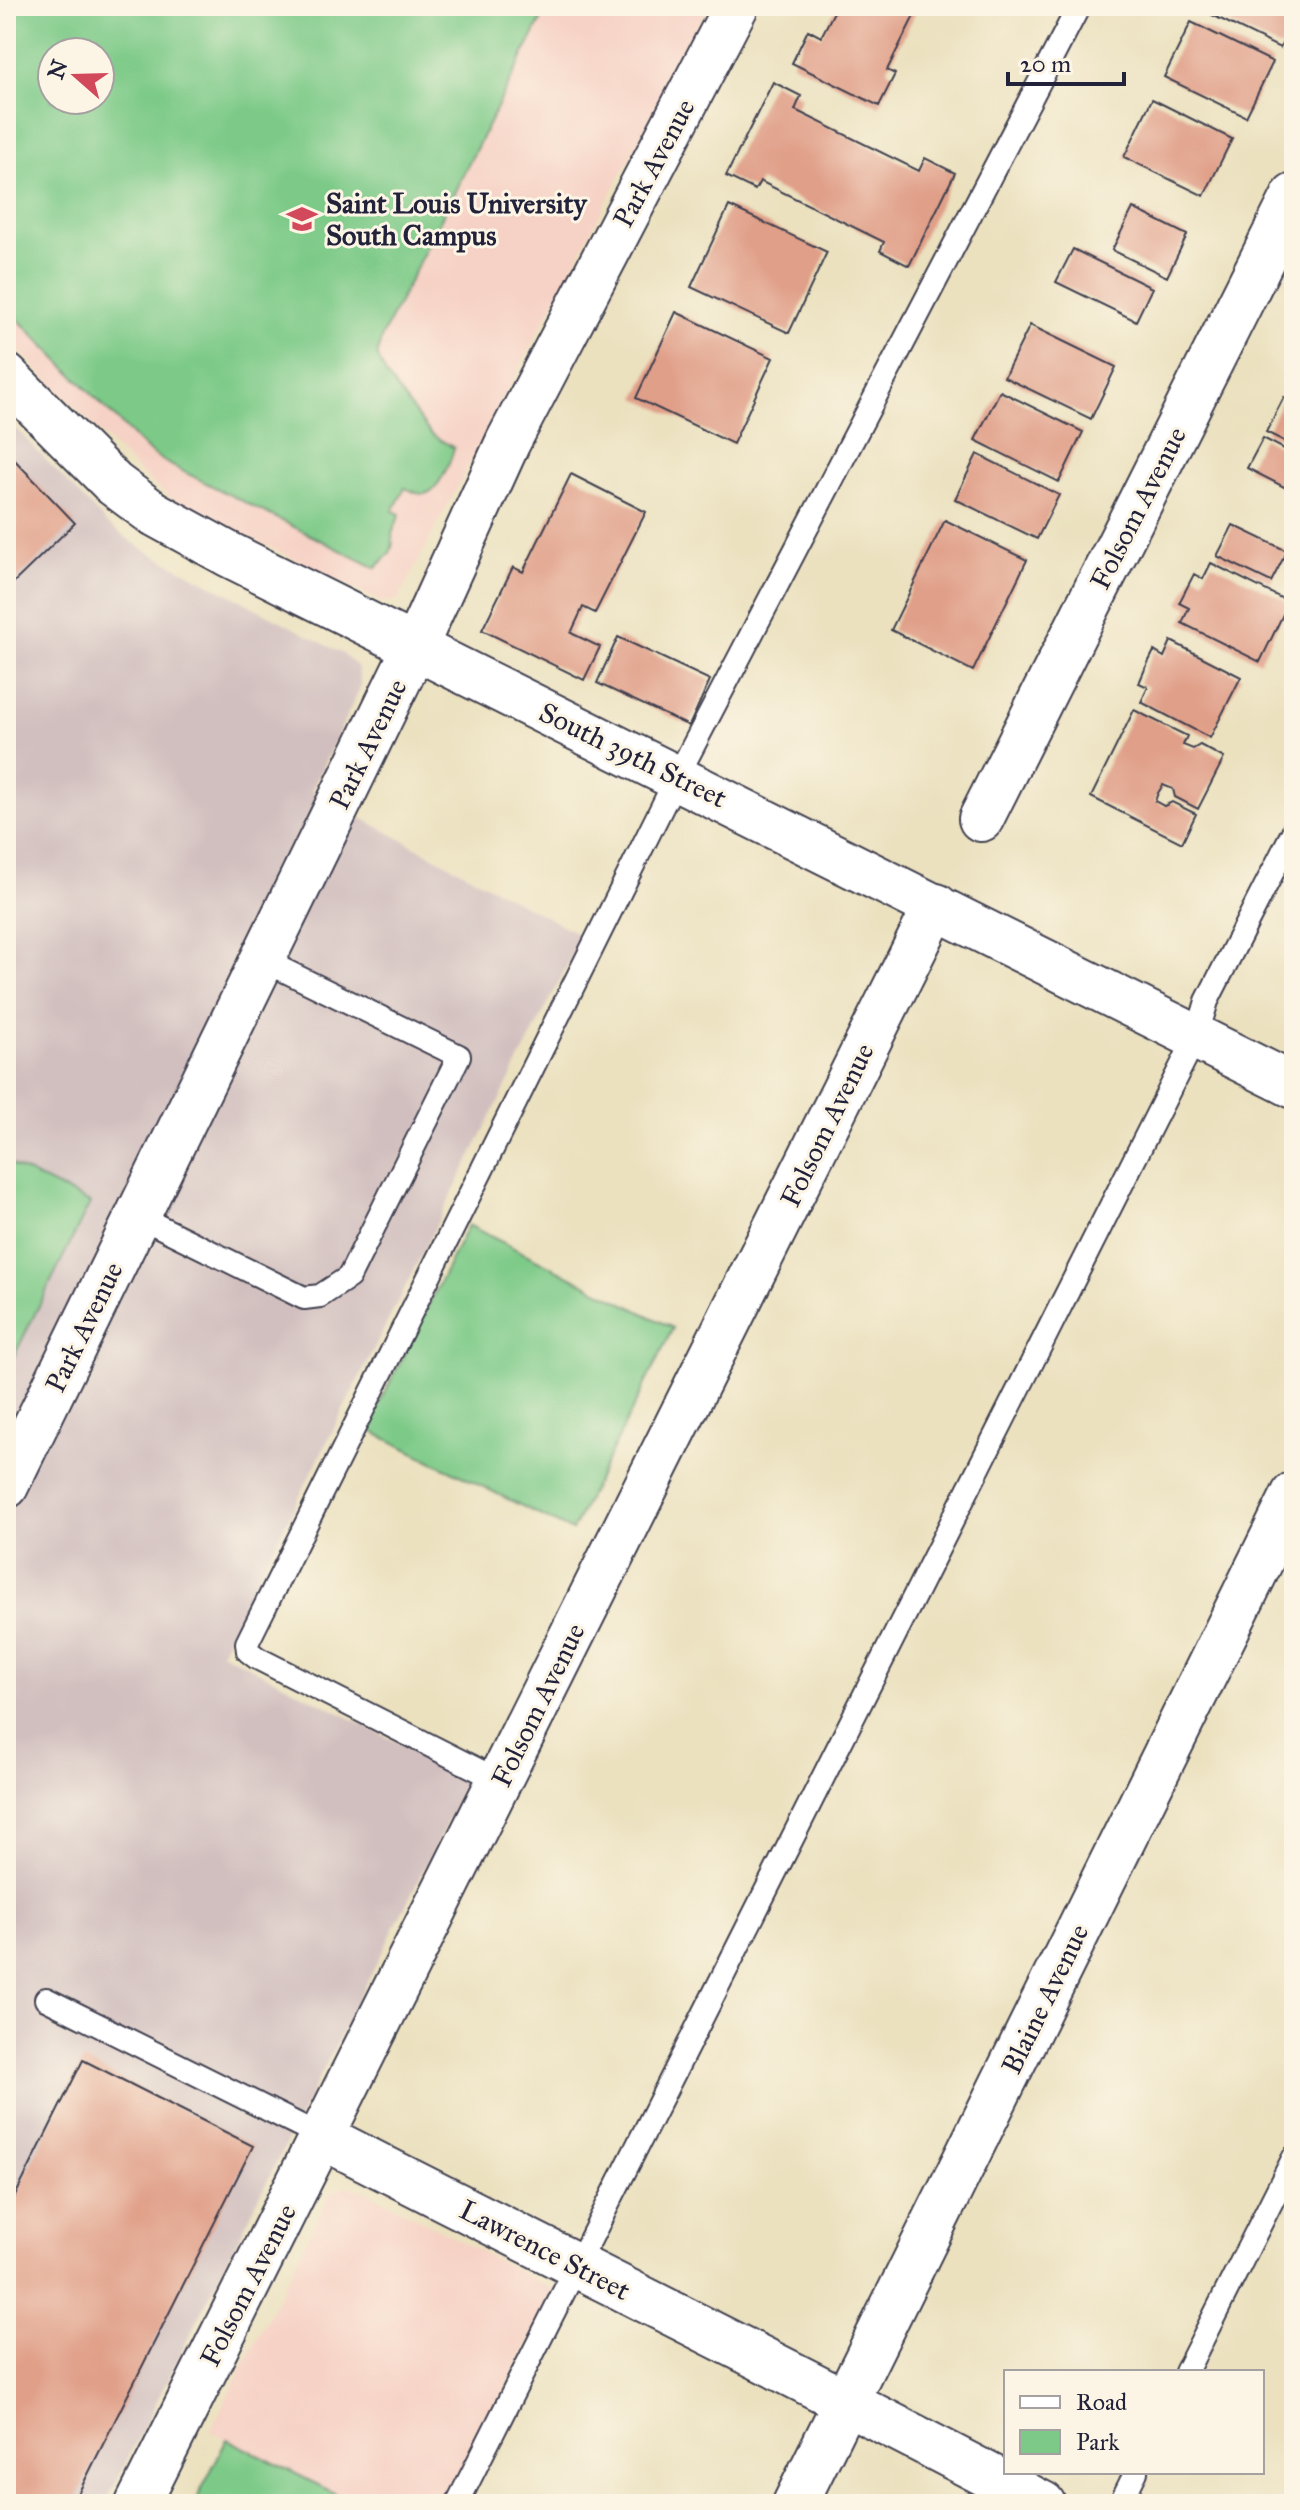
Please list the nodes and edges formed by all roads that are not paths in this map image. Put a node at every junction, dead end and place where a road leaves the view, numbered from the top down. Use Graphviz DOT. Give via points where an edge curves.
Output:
graph roads {
  1 [pos="736,6"];
  2 [pos="1079,6"];
  3 [pos="1294,196"];
  4 [pos="6,376"];
  5 [pos="415,647"];
  6 [pos="677,777"];
  7 [pos="981,819"];
  8 [pos="1294,830"];
  9 [pos="936,906"];
  10 [pos="263,960"];
  11 [pos="1197,1035"];
  12 [pos="1294,1086"];
  13 [pos="138,1216"];
  14 [pos="6,1486"];
  15 [pos="1294,1494"];
  16 [pos="500,1781"];
  17 [pos="46,1999"];
  18 [pos="323,2137"];
  19 [pos="1294,2157"];
  20 [pos="575,2266"];
  21 [pos="1187,2370"];
  22 [pos="847,2400"];
  23 [pos="1135,2474"];
  24 [pos="138,2504"];
  25 [pos="457,2504"];
  26 [pos="795,2504"];
  27 [pos="1043,2504"];
  28 [pos="1120,2504"];
  1 -- 5 [label="street, Park Avenue" via="508,442"];
  2 -- 6 [label="lane"];
  3 -- 7 [label="street, Folsom Avenue"];
  4 -- 5 [label="street, South 39th Street" via="114,484 153,513"];
  5 -- 6 [label="street, South 39th Street"];
  5 -- 10 [label="street, Park Avenue"];
  6 -- 9 [label="street, South 39th Street"];
  6 -- 16 [label="lane" via="247,1643 257,1658"];
  8 -- 11 [label="lane" via="1207,1001"];
  9 -- 11 [label="street, South 39th Street"];
  9 -- 16 [label="street, Folsom Avenue"];
  10 -- 13 [label="street, Park Avenue"];
  10 -- 13 [label="lane" via="459,1056 349,1277 320,1296 291,1293"];
  11 -- 12 [label="street, South 39th Street"];
  11 -- 20 [label="lane"];
  13 -- 14 [label="street, Park Avenue"];
  15 -- 22 [label="street, Blaine Avenue"];
  16 -- 18 [label="street, Folsom Avenue"];
  17 -- 18 [label="lane, Lawrence Street"];
  18 -- 20 [label="street, Lawrence Street"];
  18 -- 24 [label="street, Folsom Avenue"];
  19 -- 21 [label="lane"];
  20 -- 22 [label="street, Lawrence Street"];
  20 -- 25 [label="lane"];
  22 -- 26 [label="street, Blaine Avenue"];
  22 -- 27 [label="street, Lawrence Street"];
  23 -- 28 [label="lane"];
}
